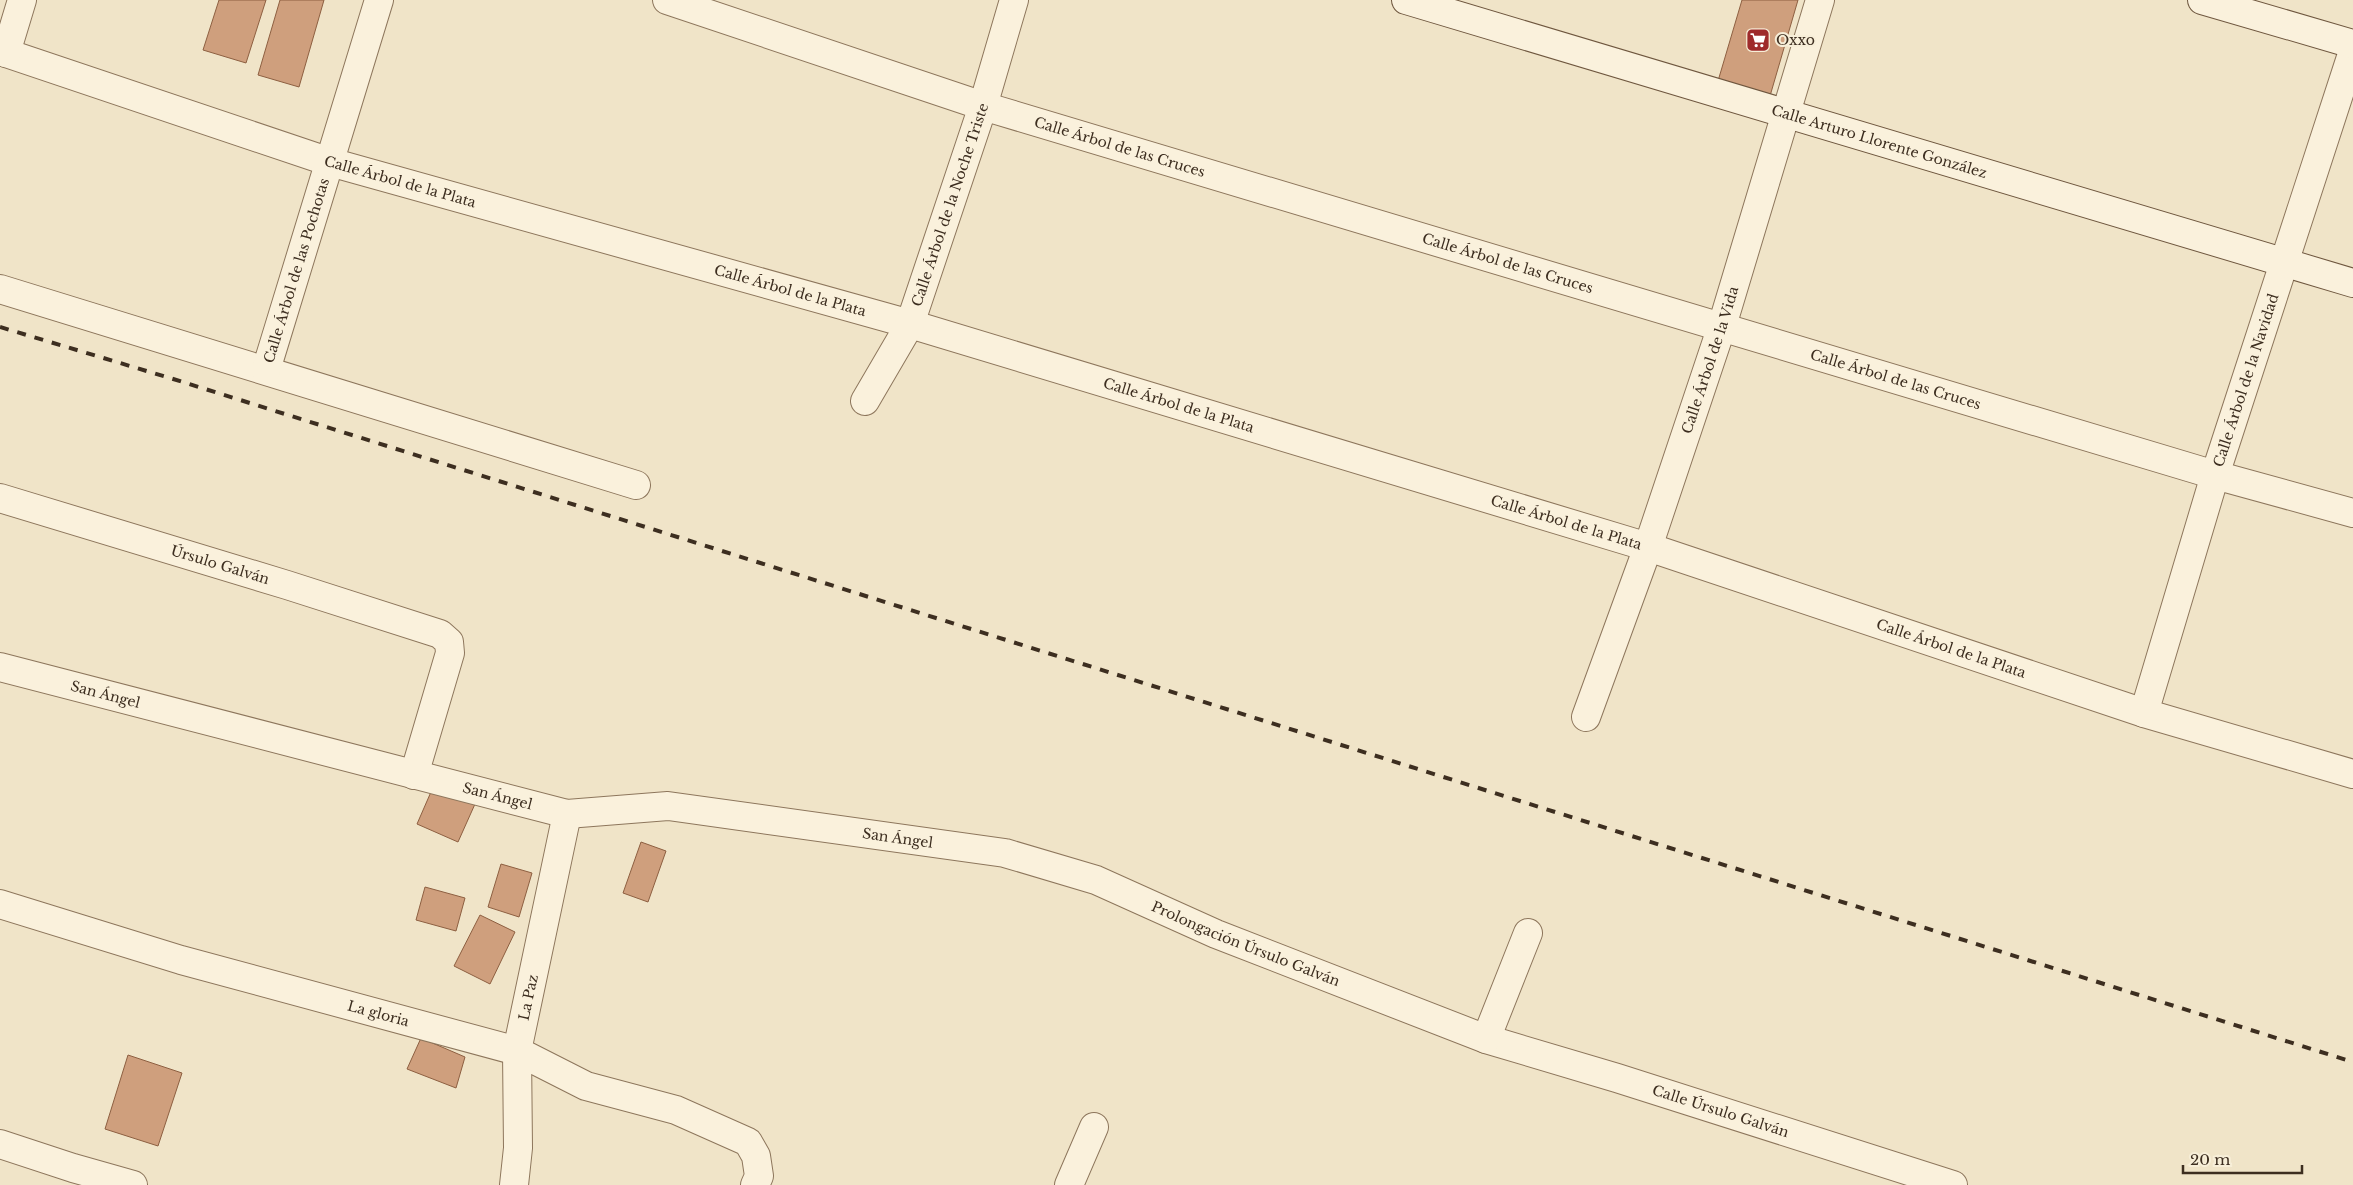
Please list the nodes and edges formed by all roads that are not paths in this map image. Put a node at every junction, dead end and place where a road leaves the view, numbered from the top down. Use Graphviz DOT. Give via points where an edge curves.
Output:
graph roads {
  1 [pos="22,0"];
  2 [pos="379,0"];
  3 [pos="667,0"];
  4 [pos="1014,0"];
  5 [pos="1406,0"];
  6 [pos="1820,0"];
  7 [pos="2202,0"];
  8 [pos="2353,44"];
  9 [pos="2353,51"];
  10 [pos="3,52"];
  11 [pos="983,106"];
  12 [pos="1786,113"];
  13 [pos="330,162"];
  14 [pos="2285,262"];
  15 [pos="2353,283"];
  16 [pos="0,288"];
  17 [pos="910,324"];
  18 [pos="1722,326"];
  19 [pos="266,370"];
  20 [pos="865,401"];
  21 [pos="2215,475"];
  22 [pos="636,485"];
  23 [pos="0,498"];
  24 [pos="2353,513"];
  25 [pos="1648,547"];
  26 [pos="0,667"];
  27 [pos="2144,713"];
  28 [pos="1586,718"];
  29 [pos="2353,774"];
  30 [pos="414,775"];
  31 [pos="566,814"];
  32 [pos="1005,853"];
  33 [pos="0,904"];
  34 [pos="1528,933"];
  35 [pos="1486,1039"];
  36 [pos="517,1051"];
  37 [pos="1094,1127"];
  38 [pos="0,1144"];
  39 [pos="134,1185"];
  40 [pos="514,1185"];
  41 [pos="755,1185"];
  42 [pos="1069,1185"];
  43 [pos="1953,1185"];
  1 -- 10 [label="street"];
  2 -- 13 [label="street, Calle Árbol de las Pochotas"];
  3 -- 11 [label="street, Calle Árbol de las Cruces"];
  4 -- 11 [label="street, Calle Árbol de la Noche Triste"];
  5 -- 12 [label="street, Calle Arturo Llorente González"];
  6 -- 12 [label="street, Calle Árbol de la Vida"];
  7 -- 8 [label="street"];
  9 -- 14 [label="street, Calle Árbol de la Navidad"];
  10 -- 13 [label="street, Calle Árbol de la Plata"];
  11 -- 17 [label="street, Calle Árbol de la Noche Triste"];
  11 -- 18 [label="street, Calle Árbol de las Cruces"];
  12 -- 14 [label="street, Calle Arturo Llorente González"];
  12 -- 18 [label="street, Calle Árbol de la Vida"];
  13 -- 17 [label="street, Calle Árbol de la Plata"];
  13 -- 19 [label="street, Calle Árbol de las Pochotas"];
  14 -- 15 [label="street, Calle Arturo Llorente González"];
  14 -- 21 [label="street, Calle Árbol de la Navidad"];
  16 -- 19 [label="street"];
  17 -- 20 [label="street, Calle Árbol de la Noche Triste"];
  17 -- 25 [label="street, Calle Árbol de la Plata"];
  18 -- 21 [label="street, Calle Árbol de las Cruces"];
  18 -- 25 [label="street, Calle Árbol de la Vida"];
  19 -- 22 [label="street"];
  21 -- 24 [label="street, Calle Árbol de las Cruces"];
  21 -- 27 [label="street, Calle Árbol de la Navidad"];
  23 -- 30 [label="street, Úrsulo Galván" via="440,634 448,642 450,652"];
  25 -- 27 [label="street, Calle Árbol de la Plata"];
  25 -- 28 [label="street, Calle Árbol de la Vida"];
  26 -- 30 [label="street, San Ángel"];
  27 -- 29 [label="street, Calle Árbol de la Plata"];
  30 -- 31 [label="street, San Ángel"];
  31 -- 32 [label="street, San Ángel" via="668,806"];
  31 -- 36 [label="street, La Paz"];
  32 -- 35 [label="street, Prolongación Úrsulo Galván" via="1096,880 1216,934"];
  33 -- 36 [label="street, La gloria" via="181,960"];
  34 -- 35 [label="street"];
  35 -- 43 [label="street, Calle Úrsulo Galván"];
  36 -- 40 [label="street, La Paz" via="518,1148"];
  36 -- 41 [label="street, La gloria" via="586,1086 676,1110 748,1142 756,1156 759,1176"];
  37 -- 42 [label="street"];
  38 -- 39 [label="street"];
}
